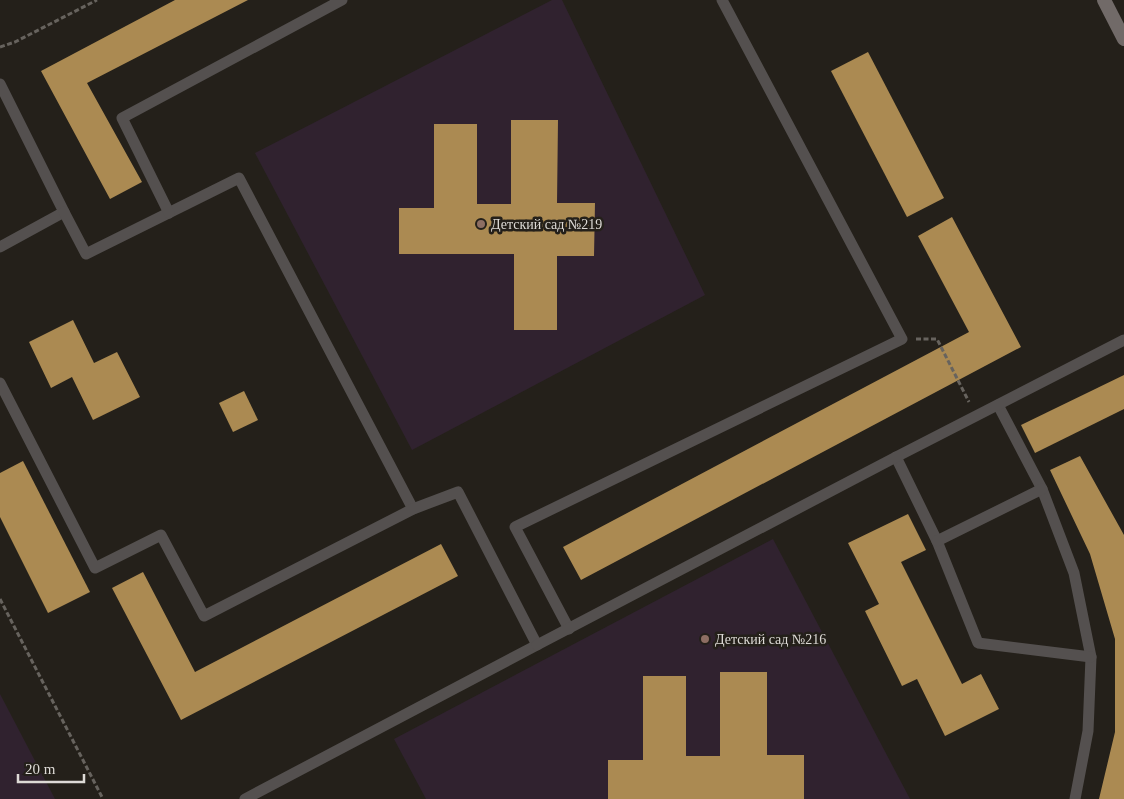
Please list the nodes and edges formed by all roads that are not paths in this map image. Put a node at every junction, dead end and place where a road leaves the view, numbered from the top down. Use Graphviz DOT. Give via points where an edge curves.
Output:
graph roads {
  1 [pos="342,0"];
  2 [pos="722,0"];
  3 [pos="1104,0"];
  4 [pos="1124,39"];
  5 [pos="0,84"];
  6 [pos="64,212"];
  7 [pos="169,213"];
  8 [pos="0,247"];
  9 [pos="1124,340"];
  10 [pos="0,383"];
  11 [pos="998,405"];
  12 [pos="896,457"];
  13 [pos="1042,489"];
  14 [pos="413,509"];
  15 [pos="937,541"];
  16 [pos="569,629"];
  17 [pos="537,645"];
  18 [pos="1091,657"];
  19 [pos="245,799"];
  20 [pos="1075,799"];
  1 -- 7 [label="lane" via="122,118"];
  2 -- 16 [label="lane" via="902,339 515,527"];
  3 -- 4 [label="main road"];
  5 -- 6 [label="lane"];
  6 -- 7 [label="lane" via="86,254"];
  6 -- 8 [label="lane"];
  7 -- 14 [label="lane" via="239,178"];
  9 -- 11 [label="lane"];
  10 -- 14 [label="lane" via="95,568 161,535 204,616"];
  11 -- 12 [label="lane"];
  11 -- 13 [label="lane"];
  12 -- 15 [label="lane"];
  12 -- 16 [label="lane"];
  13 -- 15 [label="lane"];
  13 -- 18 [label="lane" via="1074,573"];
  14 -- 17 [label="lane" via="458,492"];
  15 -- 18 [label="lane" via="978,643"];
  16 -- 17 [label="lane"];
  17 -- 19 [label="lane"];
  18 -- 20 [label="lane" via="1088,731"];
}
